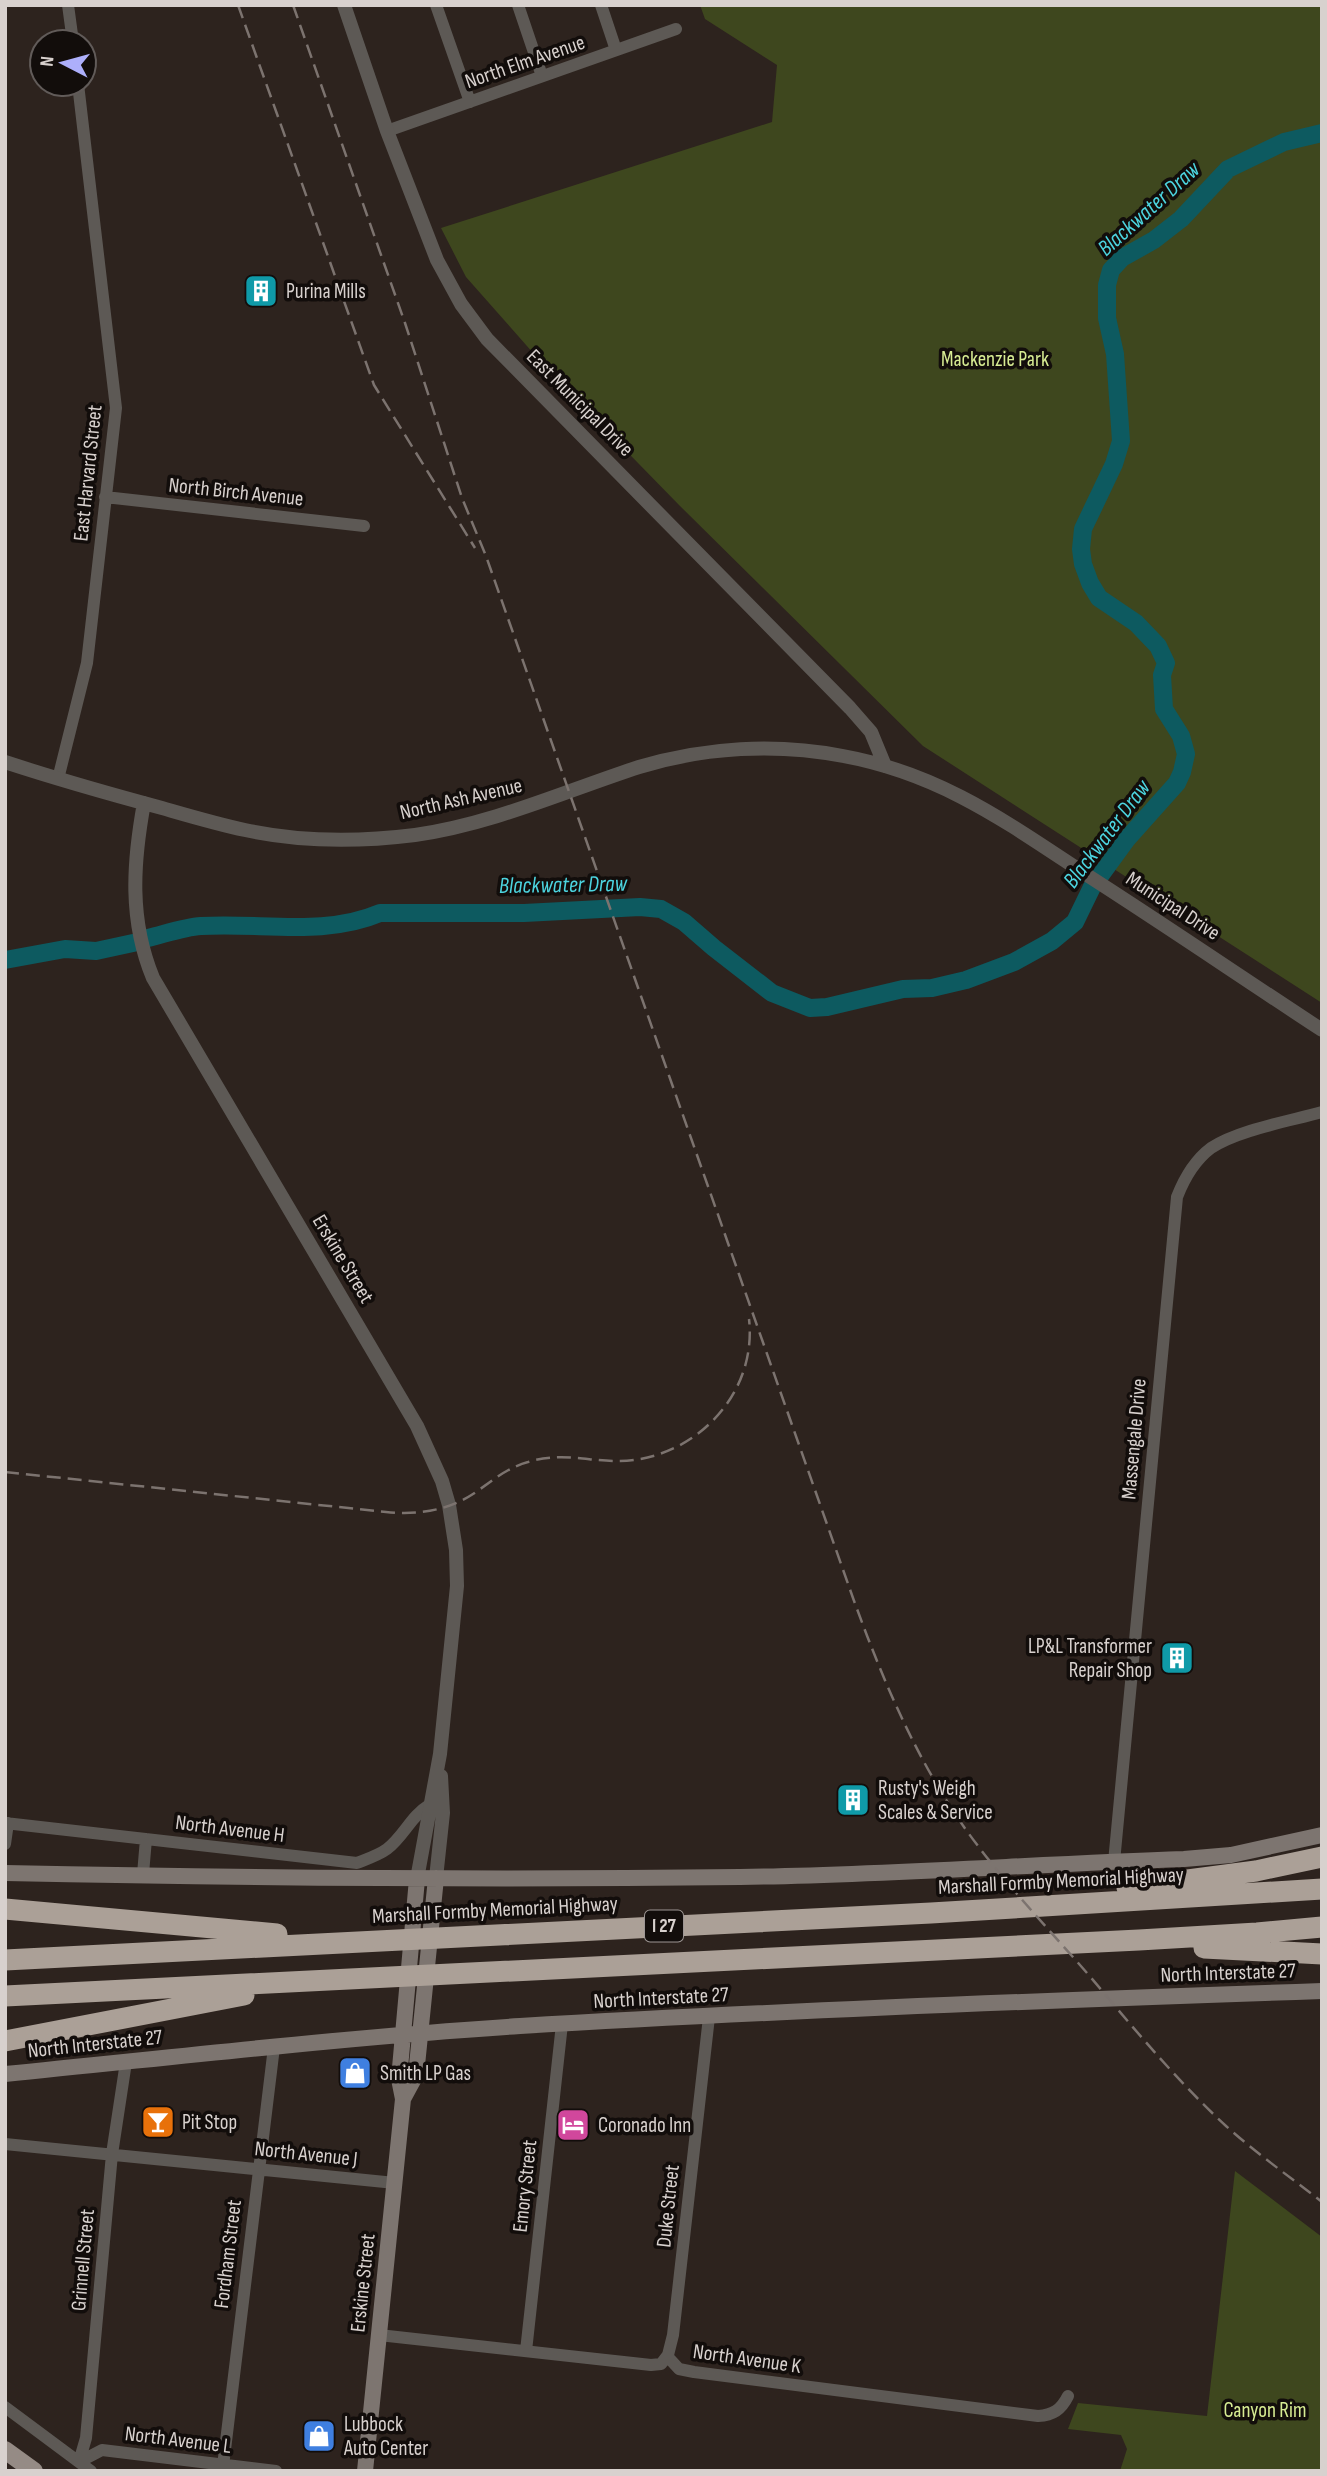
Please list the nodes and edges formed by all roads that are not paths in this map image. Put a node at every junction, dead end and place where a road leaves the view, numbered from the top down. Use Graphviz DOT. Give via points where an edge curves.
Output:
graph roads {
  1 [pos="68,5"];
  2 [pos="344,5"];
  3 [pos="436,5"];
  4 [pos="518,5"];
  5 [pos="601,5"];
  6 [pos="71,28"];
  7 [pos="677,29"];
  8 [pos="616,50"];
  9 [pos="542,76"];
  10 [pos="80,98"];
  11 [pos="470,102"];
  12 [pos="387,131"];
  13 [pos="105,497"];
  14 [pos="364,526"];
  15 [pos="5,762"];
  16 [pos="885,766"];
  17 [pos="58,779"];
  18 [pos="144,803"];
  19 [pos="1322,1030"];
  20 [pos="1322,1112"];
  21 [pos="439,1754"];
  22 [pos="429,1805"];
  23 [pos="7,1823"];
  24 [pos="1322,1835"];
  25 [pos="146,1839"];
  26 [pos="5,1844"];
  27 [pos="1322,1857"];
  28 [pos="1114,1862"];
  29 [pos="5,1873"];
  30 [pos="143,1874"];
  31 [pos="436,1878"];
  32 [pos="418,1879"];
  33 [pos="1322,1888"];
  34 [pos="5,1909"];
  35 [pos="938,1912"];
  36 [pos="1322,1927"];
  37 [pos="391,1940"];
  38 [pos="1139,1940"];
  39 [pos="1322,1954"];
  40 [pos="5,1960"];
  41 [pos="314,1981"];
  42 [pos="1322,1991"];
  43 [pos="5,1996"];
  44 [pos="709,2017"];
  45 [pos="562,2024"];
  46 [pos="421,2034"];
  47 [pos="402,2036"];
  48 [pos="5,2041"];
  49 [pos="274,2048"];
  50 [pos="126,2062"];
  51 [pos="5,2074"];
  52 [pos="403,2099"];
  53 [pos="5,2144"];
  54 [pos="111,2154"];
  55 [pos="257,2169"];
  56 [pos="395,2183"];
  57 [pos="379,2335"];
  58 [pos="526,2351"];
  59 [pos="667,2356"];
  60 [pos="1068,2396"];
  61 [pos="5,2407"];
  62 [pos="5,2449"];
  63 [pos="79,2462"];
  64 [pos="223,2466"];
  65 [pos="34,2471"];
  66 [pos="91,2471"];
  67 [pos="276,2471"];
  68 [pos="365,2471"];
  1 -- 6 [label="street"];
  2 -- 12 [label="street, East Municipal Drive"];
  3 -- 11 [label="street"];
  4 -- 9 [label="street"];
  5 -- 8 [label="street"];
  7 -- 8 [label="street, North Elm Avenue"];
  8 -- 9 [label="street, North Elm Avenue"];
  9 -- 11 [label="street, North Elm Avenue"];
  10 -- 13 [label="street, East Harvard Street" via="116,408"];
  11 -- 12 [label="street, North Elm Avenue"];
  12 -- 16 [label="street, East Municipal Drive" via="437,260 487,339 850,708 871,732"];
  13 -- 14 [label="street, North Birch Avenue"];
  13 -- 17 [label="street, East Harvard Street" via="87,663"];
  15 -- 17 [label="street, North Ash Avenue"];
  16 -- 18 [label="street, North Ash Avenue" via="843,755 788,749 701,753 641,767 476,822 371,839 330,840 247,831"];
  16 -- 19 [label="street, Municipal Drive" via="961,795"];
  17 -- 18 [label="street, North Ash Avenue"];
  18 -- 21 [label="street, Erskine Street" via="135,860 135,910 153,978 412,1417 442,1481 454,1528 457,1586"];
  20 -- 28 [label="street, Massengale Drive" via="1243,1134 1211,1149 1185,1177 1177,1197"];
  21 -- 22 [label="street, Erskine Street"];
  21 -- 31 [label="street, Erskine Street" via="443,1813"];
  22 -- 25 [label="street, North Avenue H" via="386,1851 357,1863"];
  22 -- 32 [label="street, Erskine Street"];
  23 -- 25 [label="street, North Avenue H"];
  23 -- 26 [label="street"];
  24 -- 28 [label="main road" via="1231,1855"];
  25 -- 30 [label="street"];
  27 -- 35 [label="highway" via="1237,1874"];
  28 -- 31 [label="main road" via="743,1877"];
  29 -- 30 [label="main road"];
  30 -- 32 [label="main road"];
  31 -- 32 [label="main road"];
  31 -- 46 [label="main road, Erskine Street"];
  32 -- 47 [label="main road, Erskine Street"];
  33 -- 35 [label="highway, Marshall Formby Memorial Highway / I 27"];
  34 -- 37 [label="highway" via="258,1933"];
  35 -- 37 [label="highway, Marshall Formby Memorial Highway / I 27"];
  36 -- 38 [label="highway, I 27"];
  37 -- 40 [label="highway, Marshall Formby Memorial Highway / I 27"];
  38 -- 39 [label="highway"];
  38 -- 41 [label="highway, I 27"];
  41 -- 43 [label="highway, I 27"];
  41 -- 48 [label="highway"];
  42 -- 44 [label="main road, North Interstate 27"];
  44 -- 45 [label="main road, North Interstate 27"];
  44 -- 59 [label="street, Duke Street"];
  45 -- 46 [label="main road, North Interstate 27"];
  45 -- 58 [label="street, Emory Street"];
  46 -- 47 [label="main road, North Interstate 27"];
  46 -- 52 [label="main road, Erskine Street" via="416,2076"];
  47 -- 49 [label="main road, North Interstate 27"];
  47 -- 52 [label="main road, Erskine Street" via="399,2079"];
  49 -- 50 [label="main road, North Interstate 27"];
  49 -- 55 [label="street, Fordham Street"];
  50 -- 51 [label="main road, North Interstate 27"];
  50 -- 54 [label="street, Grinnell Street"];
  52 -- 56 [label="main road, Erskine Street"];
  53 -- 54 [label="street, North Avenue J"];
  54 -- 55 [label="street, North Avenue J"];
  54 -- 63 [label="street, Grinnell Street" via="86,2438"];
  55 -- 56 [label="street, North Avenue J"];
  55 -- 64 [label="street, Fordham Street"];
  56 -- 57 [label="main road, Erskine Street"];
  57 -- 58 [label="street, North Avenue K"];
  57 -- 68 [label="main road, Erskine Street"];
  58 -- 59 [label="street, North Avenue K" via="651,2365 661,2364"];
  59 -- 60 [label="street, North Avenue K" via="679,2369 694,2372 1038,2416 1051,2415"];
  61 -- 63 [label="street"];
  62 -- 65 [label="main road"];
  63 -- 64 [label="street, North Avenue L" via="102,2450"];
  63 -- 66 [label="street"];
  64 -- 67 [label="street, North Avenue L"];
}
